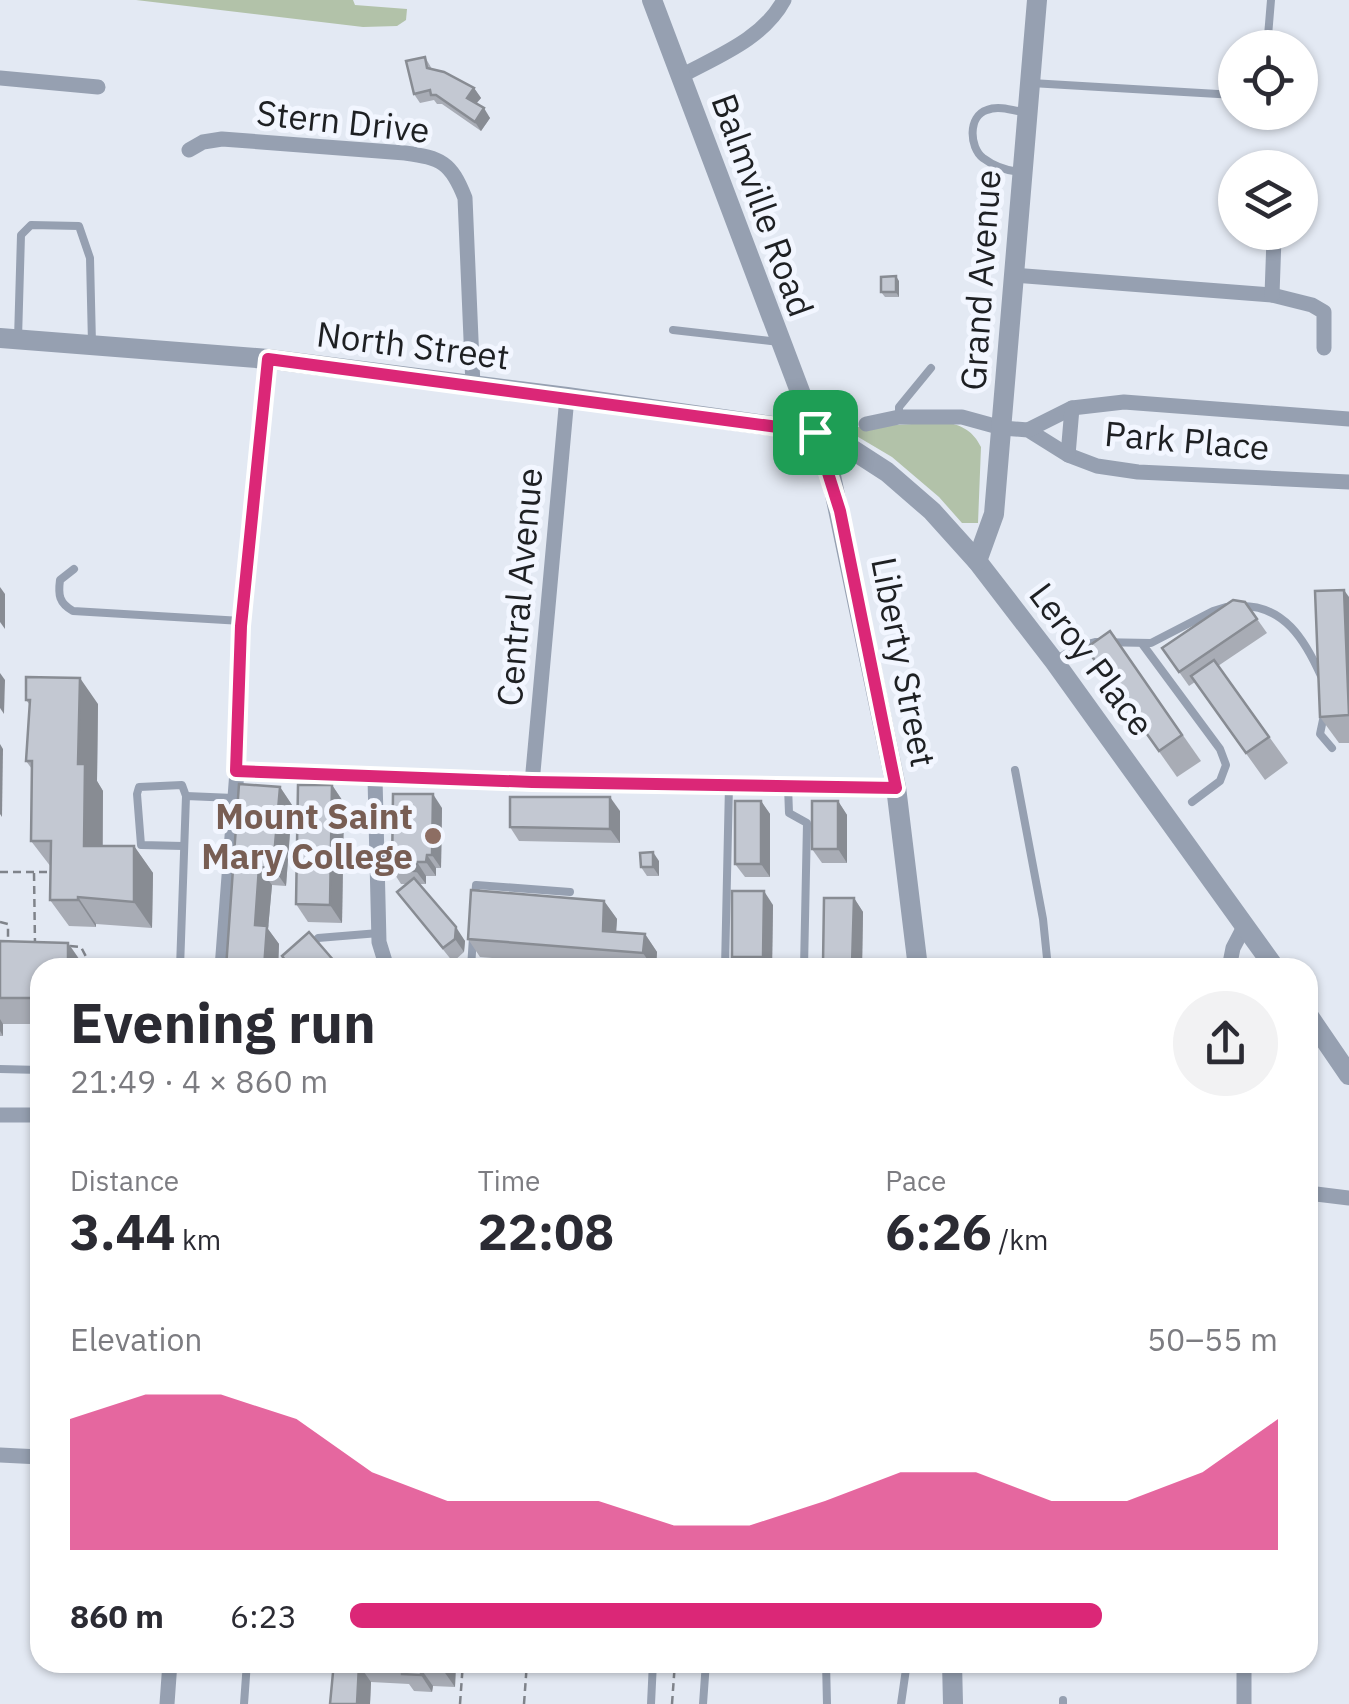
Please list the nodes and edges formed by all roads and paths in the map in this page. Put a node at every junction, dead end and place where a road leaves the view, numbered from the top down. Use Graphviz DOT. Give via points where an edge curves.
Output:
graph roads {
  1 [pos="652,0"];
  2 [pos="784,0"];
  3 [pos="1037,0"];
  4 [pos="1270,0"];
  5 [pos="1268,30"];
  6 [pos="681,76"];
  7 [pos="0,78"];
  8 [pos="1031,83"];
  9 [pos="98,87"];
  10 [pos="1218,94"];
  11 [pos="1028,113"];
  12 [pos="188,150"];
  13 [pos="1020,172"];
  14 [pos="1274,250"];
  15 [pos="1014,276"];
  16 [pos="1272,295"];
  17 [pos="673,330"];
  18 [pos="9,338"];
  19 [pos="779,342"];
  20 [pos="92,345"];
  21 [pos="1324,348"];
  22 [pos="268,359"];
  23 [pos="930,368"];
  24 [pos="473,386"];
  25 [pos="567,397"];
  26 [pos="1072,408"];
  27 [pos="899,417"];
  28 [pos="1349,419"];
  29 [pos="866,424"];
  30 [pos="1002,428"];
  31 [pos="1028,430"];
  32 [pos="815,432"];
  33 [pos="1068,455"];
  34 [pos="1349,482"];
  35 [pos="977,561"];
  36 [pos="74,569"];
  37 [pos="242,621"];
  38 [pos="1144,645"];
  39 [pos="1054,661"];
  40 [pos="1324,693"];
  41 [pos="1326,706"];
  42 [pos="1332,748"];
  43 [pos="1015,770"];
  44 [pos="236,771"];
  45 [pos="376,778"];
  46 [pos="532,782"];
  47 [pos="729,785"];
  48 [pos="788,786"];
  49 [pos="896,788"];
  50 [pos="186,796"];
  51 [pos="234,798"];
  52 [pos="1192,802"];
  53 [pos="183,846"];
  54 [pos="0,872"];
  55 [pos="34,872"];
  56 [pos="62,872"];
  57 [pos="570,892"];
  58 [pos="475,902"];
  59 [pos="474,918"];
  60 [pos="0,922"];
  61 [pos="1245,925"];
  62 [pos="379,933"];
  63 [pos="8,944"];
  64 [pos="22,944"];
  65 [pos="55,945"];
  66 [pos="307,950"];
  67 [pos="87,958"];
  68 [pos="180,958"];
  69 [pos="223,958"];
  70 [pos="382,958"];
  71 [pos="472,958"];
  72 [pos="725,958"];
  73 [pos="804,958"];
  74 [pos="917,958"];
  75 [pos="1047,958"];
  76 [pos="1230,958"];
  77 [pos="1268,958"];
  78 [pos="1318,1029"];
  79 [pos="0,1069"];
  80 [pos="30,1070"];
  81 [pos="1349,1074"];
  82 [pos="0,1115"];
  83 [pos="30,1115"];
  84 [pos="1318,1194"];
  85 [pos="1349,1198"];
  86 [pos="0,1455"];
  87 [pos="30,1456"];
  88 [pos="169,1673"];
  89 [pos="246,1673"];
  90 [pos="462,1673"];
  91 [pos="525,1673"];
  92 [pos="652,1673"];
  93 [pos="674,1673"];
  94 [pos="705,1673"];
  95 [pos="826,1673"];
  96 [pos="905,1673"];
  97 [pos="953,1673"];
  98 [pos="1244,1673"];
  99 [pos="167,1704"];
  100 [pos="244,1704"];
  101 [pos="460,1704"];
  102 [pos="524,1704"];
  103 [pos="651,1704"];
  104 [pos="672,1704"];
  105 [pos="703,1704"];
  106 [pos="827,1704"];
  107 [pos="900,1704"];
  108 [pos="954,1704"];
  109 [pos="1244,1704"];
  1 -- 6 [label="street, Balmville Road"];
  2 -- 6 [label="street" via="746,41"];
  3 -- 8 [label="street, Grand Avenue"];
  4 -- 5 [label="lane"];
  6 -- 19 [label="street, Balmville Road"];
  7 -- 9 [label="street"];
  8 -- 10 [label="lane"];
  8 -- 11 [label="street, Grand Avenue"];
  11 -- 13 [label="street, Grand Avenue"];
  11 -- 13 [label="lane" via="985,110 973,126 981,157"];
  12 -- 24 [label="street, Stern Drive" via="222,138 433,157 445,164 464,198"];
  13 -- 15 [label="street, Grand Avenue"];
  14 -- 16 [label="street"];
  15 -- 16 [label="street"];
  15 -- 30 [label="street, Grand Avenue"];
  16 -- 21 [label="street" via="1324,312"];
  17 -- 19 [label="lane"];
  18 -- 20 [label="street, North Street"];
  18 -- 20 [label="lane" via="21,235 31,225 78,226 90,258"];
  19 -- 32 [label="street, Balmville Road"];
  20 -- 22 [label="street, North Street"];
  22 -- 24 [label="street, North Street"];
  22 -- 37 [label="street"];
  23 -- 27 [label="lane"];
  24 -- 25 [label="street, North Street"];
  25 -- 32 [label="street, North Street"];
  25 -- 46 [label="street, Central Avenue"];
  26 -- 28 [label="street, Park Place" via="1124,402"];
  26 -- 31 [label="street, Park Place"];
  26 -- 33 [label="street"];
  27 -- 29 [label="street, Park Place"];
  27 -- 30 [label="street, Park Place" via="962,417"];
  30 -- 31 [label="street, Park Place"];
  30 -- 35 [label="street, Grand Avenue" via="994,514"];
  31 -- 33 [label="street, Park Place"];
  32 -- 35 [label="street, Leroy Place" via="887,472"];
  32 -- 49 [label="street, Liberty Street" via="840,511"];
  33 -- 34 [label="street, Park Place" via="1138,472"];
  35 -- 39 [label="street, Leroy Place"];
  36 -- 37 [label="lane" via="60,580 58,594 72,612"];
  37 -- 44 [label="street"];
  38 -- 39 [label="lane" via="1096,642"];
  38 -- 40 [label="lane" via="1213,610 1255,606 1293,628 1310,651"];
  38 -- 52 [label="lane" via="1226,765 1220,780"];
  39 -- 61 [label="street, Leroy Place"];
  41 -- 42 [label="lane" via="1320,734"];
  43 -- 75 [label="lane"];
  44 -- 45 [label="street"];
  44 -- 51 [label="street"];
  45 -- 46 [label="street"];
  45 -- 62 [label="street"];
  46 -- 47 [label="street"];
  47 -- 48 [label="street"];
  47 -- 72 [label="lane"];
  48 -- 49 [label="street"];
  48 -- 73 [label="lane" via="790,812 807,823"];
  49 -- 74 [label="street, Liberty Street"];
  50 -- 51 [label="lane"];
  50 -- 53 [label="lane"];
  50 -- 53 [label="lane" via="182,785 146,784 137,794 140,845"];
  51 -- 69 [label="street"];
  53 -- 68 [label="lane"];
  54 -- 55 [label="path"];
  55 -- 56 [label="path"];
  55 -- 64 [label="path" via="35,944"];
  57 -- 58 [label="lane" via="476,885"];
  59 -- 71 [label="lane"];
  60 -- 63 [label="path" via="8,924"];
  61 -- 76 [label="street"];
  61 -- 77 [label="street, Leroy Place"];
  62 -- 66 [label="lane" via="318,938"];
  62 -- 70 [label="street"];
  65 -- 67 [label="path" via="80,946"];
  78 -- 81 [label="street"];
  79 -- 80 [label="lane"];
  82 -- 83 [label="street"];
  84 -- 85 [label="street"];
  86 -- 87 [label="street"];
  88 -- 99 [label="street"];
  89 -- 100 [label="lane"];
  90 -- 101 [label="path"];
  91 -- 102 [label="path"];
  92 -- 103 [label="lane"];
  93 -- 104 [label="path"];
  94 -- 105 [label="lane"];
  95 -- 106 [label="lane"];
  96 -- 107 [label="lane"];
  97 -- 108 [label="street"];
  98 -- 109 [label="street"];
}
